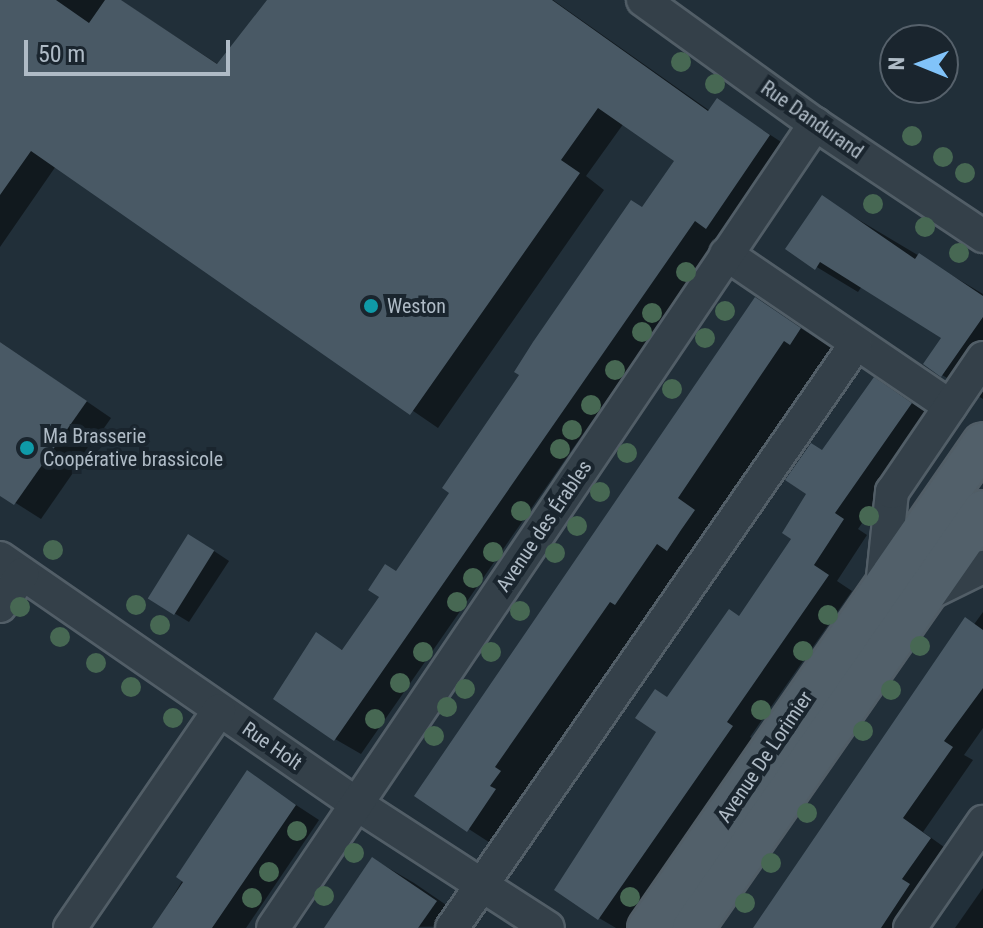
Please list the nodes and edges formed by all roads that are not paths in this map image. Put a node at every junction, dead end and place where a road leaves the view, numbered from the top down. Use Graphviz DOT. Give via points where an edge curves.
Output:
graph roads {
  1 [pos="643,0"];
  2 [pos="815,124"];
  3 [pos="983,236"];
  4 [pos="726,254"];
  5 [pos="856,344"];
  6 [pos="983,358"];
  7 [pos="950,406"];
  8 [pos="983,443"];
  9 [pos="983,511"];
  10 [pos="11,566"];
  11 [pos="983,567"];
  12 [pos="882,587"];
  13 [pos="926,595"];
  14 [pos="0,606"];
  15 [pos="219,710"];
  16 [pos="358,805"];
  17 [pos="983,822"];
  18 [pos="483,883"];
  19 [pos="70,928"];
  20 [pos="273,928"];
  21 [pos="452,928"];
  22 [pos="548,928"];
  23 [pos="648,928"];
  24 [pos="693,928"];
  25 [pos="910,928"];
  1 -- 2 [label="street, Rue Dandurand"];
  2 -- 3 [label="street, Rue Dandurand"];
  2 -- 4 [label="street, Avenue des Érables"];
  4 -- 5 [label="street"];
  4 -- 16 [label="street, Avenue des Érables"];
  5 -- 7 [label="street"];
  5 -- 18 [label="street"];
  6 -- 7 [label="street, Avenue De Lorimier"];
  7 -- 12 [label="street, Avenue De Lorimier" via="892,492"];
  8 -- 12 [label="main road, Avenue De Lorimier"];
  9 -- 13 [label="main road, Avenue De Lorimier"];
  10 -- 14 [label="street"];
  10 -- 15 [label="street, Rue Holt"];
  11 -- 13 [label="street, Avenue De Lorimier"];
  12 -- 23 [label="main road, Avenue De Lorimier"];
  13 -- 24 [label="main road, Avenue De Lorimier"];
  15 -- 16 [label="street, Rue Holt"];
  15 -- 19 [label="street"];
  16 -- 18 [label="street, Rue Holt"];
  16 -- 20 [label="street, Avenue des Érables"];
  17 -- 25 [label="street"];
  18 -- 21 [label="street"];
  18 -- 22 [label="street, Rue Holt"];
}
